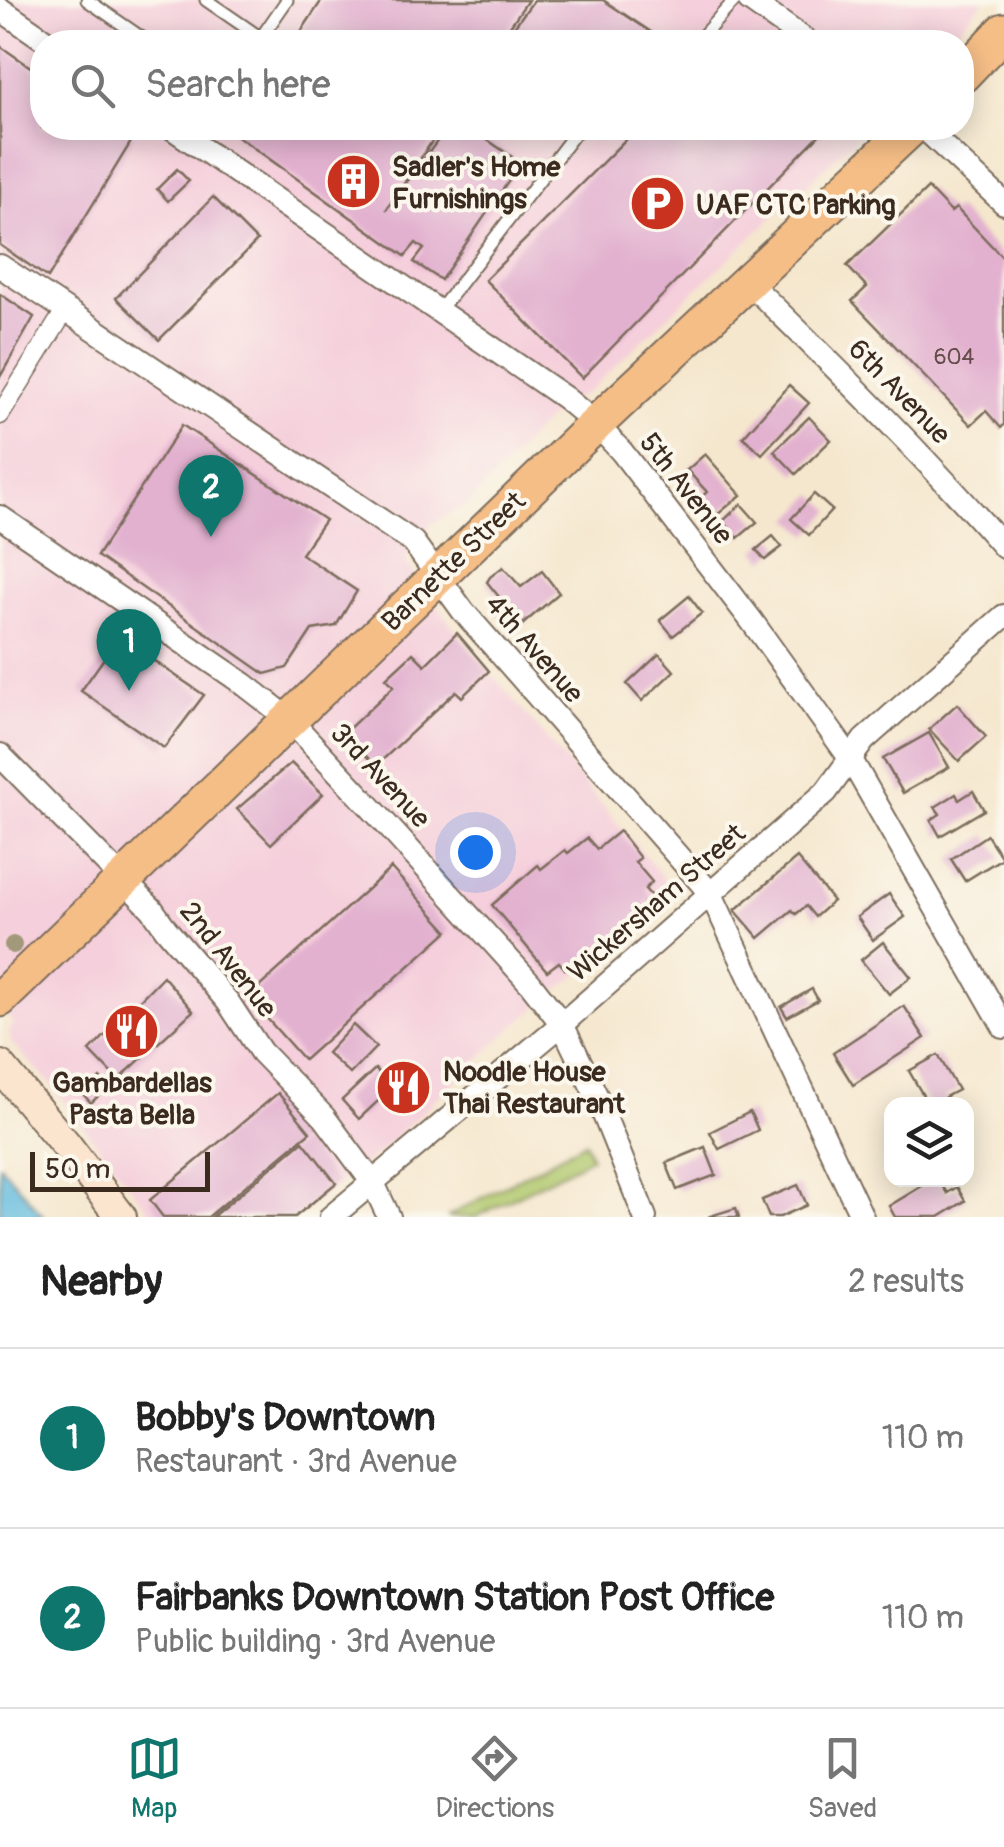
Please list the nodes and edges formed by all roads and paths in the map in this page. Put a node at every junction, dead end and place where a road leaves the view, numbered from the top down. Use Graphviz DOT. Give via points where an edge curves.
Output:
graph roads {
  1 [pos="88,0"];
  2 [pos="206,0"];
  3 [pos="287,0"];
  4 [pos="735,0"];
  5 [pos="748,0"];
  6 [pos="0,9"];
  7 [pos="31,30"];
  8 [pos="131,30"];
  9 [pos="246,30"];
  10 [pos="267,30"];
  11 [pos="709,30"];
  12 [pos="791,30"];
  13 [pos="1004,31"];
  14 [pos="974,62"];
  15 [pos="199,140"];
  16 [pos="569,140"];
  17 [pos="898,140"];
  18 [pos="937,140"];
  19 [pos="1004,203"];
  20 [pos="0,266"];
  21 [pos="747,281"];
  22 [pos="66,309"];
  23 [pos="439,312"];
  24 [pos="0,415"];
  25 [pos="596,424"];
  26 [pos="0,516"];
  27 [pos="1004,548"];
  28 [pos="439,575"];
  29 [pos="1004,616"];
  30 [pos="289,719"];
  31 [pos="0,754"];
  32 [pos="850,758"];
  33 [pos="124,880"];
  34 [pos="711,894"];
  35 [pos="0,999"];
  36 [pos="562,1024"];
  37 [pos="1004,1027"];
  38 [pos="0,1066"];
  39 [pos="373,1182"];
  40 [pos="121,1217"];
  41 [pos="330,1217"];
  42 [pos="389,1217"];
  43 [pos="644,1217"];
  44 [pos="862,1217"];
  1 -- 8 [label="lane"];
  2 -- 9 [label="lane"];
  3 -- 10 [label="lane"];
  4 -- 11 [label="lane"];
  5 -- 12 [label="street"];
  6 -- 7 [label="street"];
  13 -- 14 [label="main road"];
  15 -- 23 [label="street, 5th Avenue"];
  16 -- 23 [label="lane"];
  17 -- 21 [label="main road, Barnette Street"];
  18 -- 19 [label="street"];
  20 -- 22 [label="street, 4th Avenue"];
  21 -- 25 [label="main road, Barnette Street"];
  21 -- 27 [label="street, 6th Avenue"];
  22 -- 24 [label="street"];
  22 -- 28 [label="street, 4th Avenue" via="413,542"];
  23 -- 25 [label="street, 5th Avenue"];
  25 -- 28 [label="main road, Barnette Street"];
  25 -- 32 [label="street, 5th Avenue"];
  26 -- 30 [label="street, 3rd Avenue"];
  28 -- 30 [label="main road, Barnette Street"];
  28 -- 34 [label="street, 4th Avenue" via="463,611"];
  29 -- 32 [label="street, Wickersham Street"];
  30 -- 33 [label="main road, Barnette Street"];
  30 -- 36 [label="street, 3rd Avenue"];
  31 -- 33 [label="street, 2nd Avenue"];
  32 -- 34 [label="street, Wickersham Street" via="826,792"];
  32 -- 37 [label="street, 5th Avenue"];
  33 -- 35 [label="main road, Barnette Street"];
  33 -- 39 [label="street, 2nd Avenue"];
  34 -- 36 [label="street, Wickersham Street"];
  34 -- 44 [label="street, 4th Avenue"];
  36 -- 39 [label="street, Wickersham Street"];
  36 -- 43 [label="street, 3rd Avenue"];
  38 -- 40 [label="main road"];
  39 -- 41 [label="street, Wickersham Street"];
  39 -- 42 [label="street, 2nd Avenue"];
}
